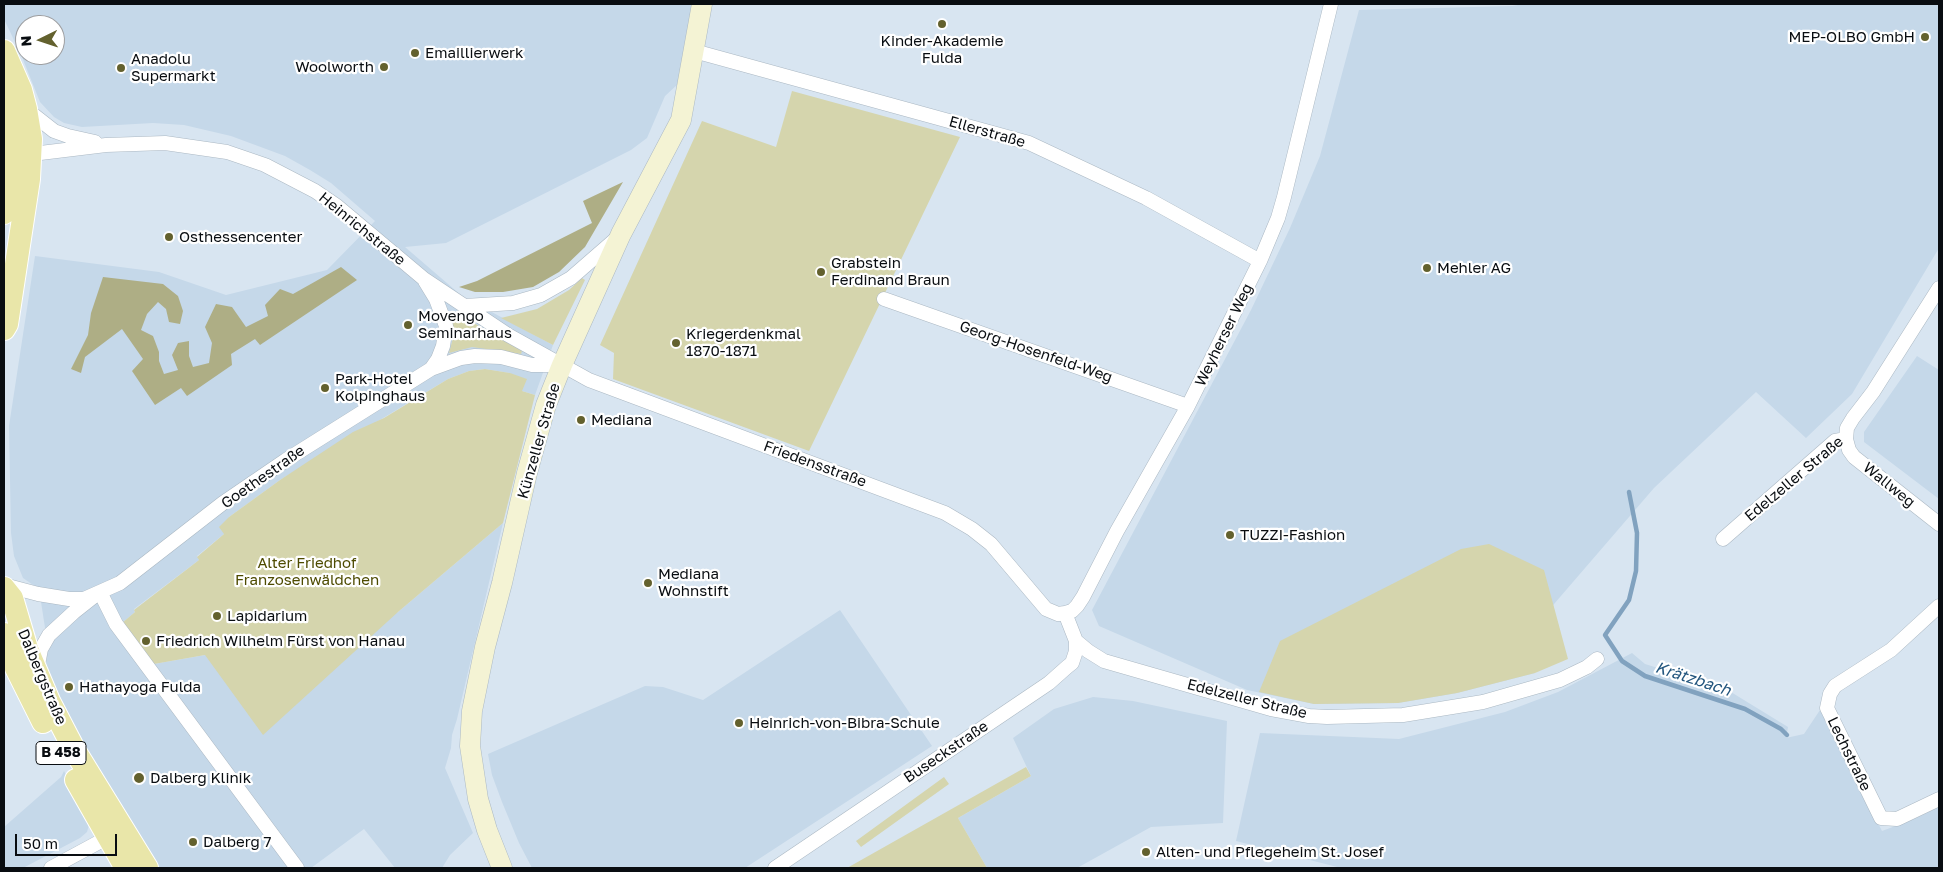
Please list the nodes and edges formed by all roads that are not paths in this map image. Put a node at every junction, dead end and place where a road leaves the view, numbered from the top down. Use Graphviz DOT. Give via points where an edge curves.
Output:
graph roads {
  1 [pos="702,4"];
  2 [pos="1331,4"];
  3 [pos="4,51"];
  4 [pos="694,51"];
  5 [pos="4,90"];
  6 [pos="26,109"];
  7 [pos="106,145"];
  8 [pos="16,156"];
  9 [pos="4,213"];
  10 [pos="622,234"];
  11 [pos="1260,261"];
  12 [pos="424,279"];
  13 [pos="1939,288"];
  14 [pos="884,299"];
  15 [pos="464,306"];
  16 [pos="4,329"];
  17 [pos="562,365"];
  18 [pos="431,369"];
  19 [pos="1188,406"];
  20 [pos="1846,439"];
  21 [pos="1939,524"];
  22 [pos="1723,539"];
  23 [pos="4,587"];
  24 [pos="100,592"];
  25 [pos="1939,606"];
  26 [pos="1065,613"];
  27 [pos="4,634"];
  28 [pos="1076,641"];
  29 [pos="1597,659"];
  30 [pos="19,669"];
  31 [pos="1939,799"];
  32 [pos="116,833"];
  33 [pos="51,868"];
  34 [pos="126,868"];
  35 [pos="147,868"];
  36 [pos="297,868"];
  37 [pos="502,868"];
  38 [pos="775,868"];
  1 -- 4 [label="main road, Künzeller Straße"];
  2 -- 11 [label="street, Weyherser Weg" via="1284,197"];
  3 -- 6 [label="main road"];
  4 -- 10 [label="main road, Künzeller Straße" via="681,120"];
  4 -- 11 [label="street, Ellerstraße" via="1029,143 1146,198"];
  5 -- 8 [label="main road"];
  6 -- 7 [label="street, Heinrichstraße" via="54,131"];
  6 -- 8 [label="main road" via="31,138"];
  7 -- 8 [label="street, Heinrichstraße"];
  7 -- 12 [label="street, Heinrichstraße" via="190,146 226,152 265,165 337,206"];
  8 -- 9 [label="main road"];
  8 -- 16 [label="main road" via="29,179"];
  10 -- 15 [label="street" via="571,278 542,295 513,303"];
  10 -- 17 [label="main road, Künzeller Straße"];
  11 -- 19 [label="street, Weyherser Weg"];
  12 -- 15 [label="street, Heinrichstraße"];
  12 -- 18 [label="street" via="446,326 443,346"];
  13 -- 20 [label="street, Edelzeller Straße" via="1853,418 1847,428"];
  14 -- 19 [label="street, Georg-Hosenfeld-Weg"];
  15 -- 17 [label="street, Heinrichstraße"];
  17 -- 18 [label="street, Goethestraße" via="532,365 501,357 475,356"];
  17 -- 26 [label="street, Friedensstraße" via="590,380 945,513 991,544 1041,604 1052,612"];
  17 -- 37 [label="main road, Künzeller Straße" via="546,405 527,473 471,720 471,762 478,798"];
  18 -- 24 [label="street, Goethestraße" via="286,460 120,583"];
  19 -- 26 [label="street, Weyherser Weg" via="1117,531 1084,597 1072,611"];
  20 -- 21 [label="street, Wallweg" via="1854,456"];
  20 -- 22 [label="street, Edelzeller Straße" via="1835,441"];
  23 -- 24 [label="street, Goethestraße" via="58,598 84,599"];
  23 -- 30 [label="main road, Dalbergstraße / B 458" via="12,598 27,649"];
  24 -- 30 [label="street, Goethestraße" via="49,635 41,649"];
  24 -- 36 [label="street" via="116,624"];
  25 -- 31 [label="street, Lechstraße" via="1891,650 1835,686 1827,708 1881,818 1898,819"];
  26 -- 28 [label="street"];
  27 -- 30 [label="main road, Dalbergstraße / B 458"];
  28 -- 29 [label="street, Edelzeller Straße" via="1104,661 1271,708 1327,717 1403,715 1483,702 1560,680"];
  28 -- 38 [label="street, Buseckstraße" via="1072,662 1049,683"];
  30 -- 32 [label="main road, Dalbergstraße / B 458" via="45,726"];
  32 -- 33 [label="street"];
  32 -- 34 [label="main road, Dalbergstraße / B 458"];
  32 -- 35 [label="main road, Dalbergstraße / B 458"];
}
